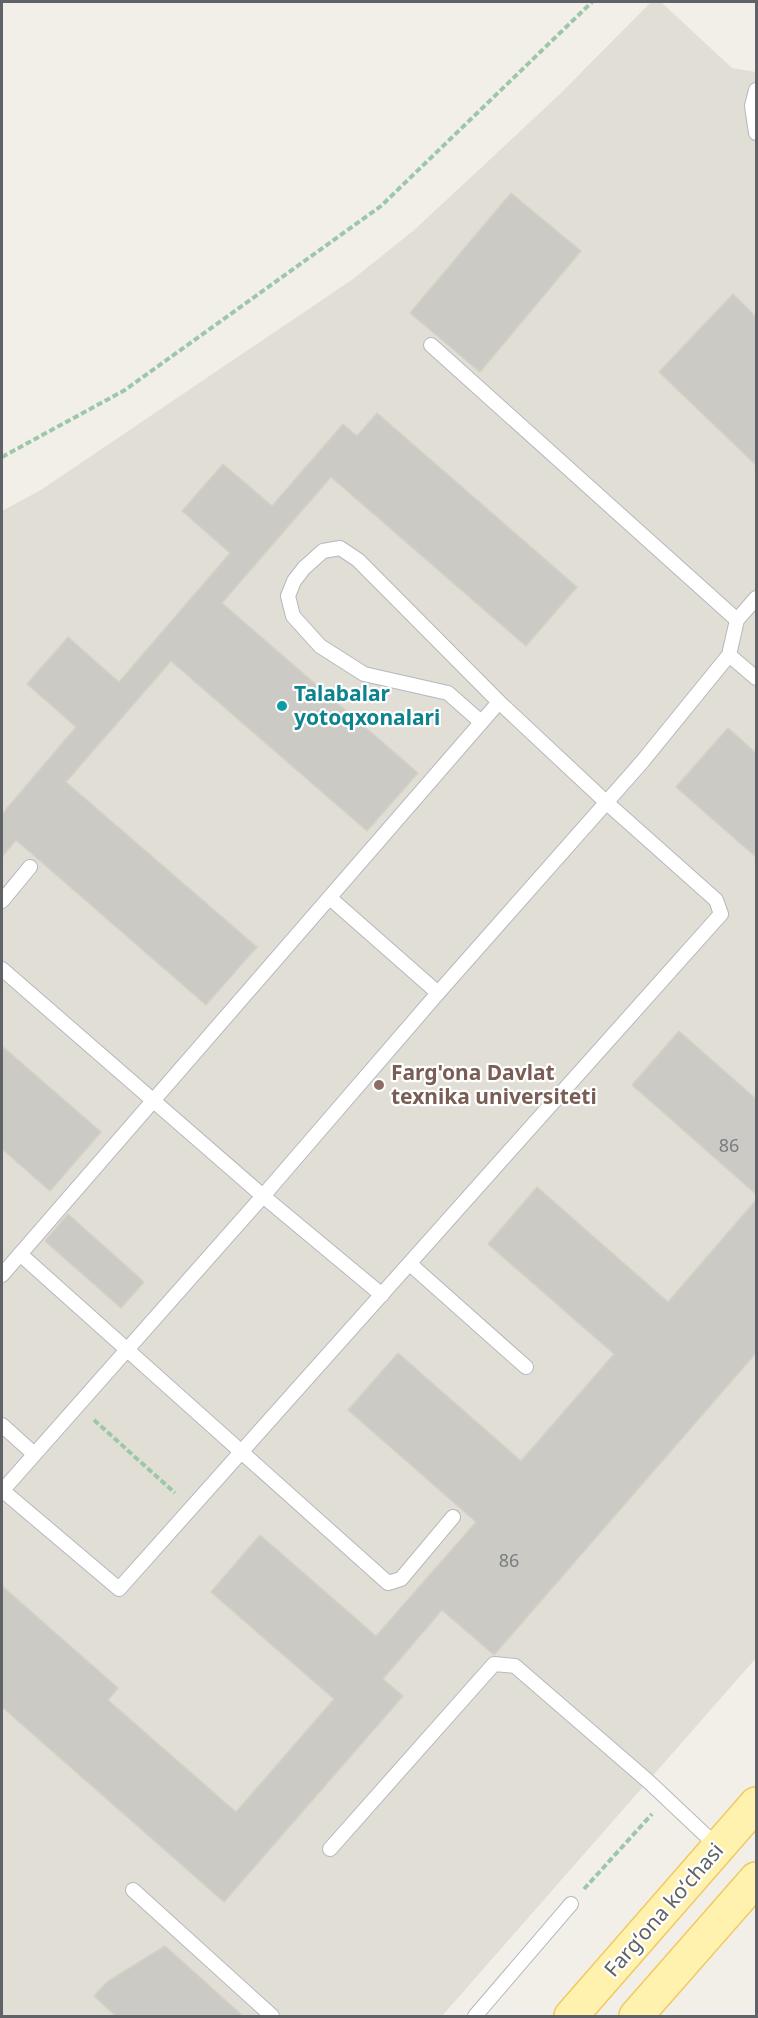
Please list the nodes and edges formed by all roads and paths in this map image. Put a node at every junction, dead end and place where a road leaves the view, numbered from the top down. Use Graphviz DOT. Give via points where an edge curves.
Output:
graph roads {
  1 [pos="592,2"];
  2 [pos="756,90"];
  3 [pos="756,133"];
  4 [pos="431,345"];
  5 [pos="2,458"];
  6 [pos="756,598"];
  7 [pos="737,620"];
  8 [pos="729,655"];
  9 [pos="756,678"];
  10 [pos="499,702"];
  11 [pos="481,723"];
  12 [pos="607,803"];
  13 [pos="30,867"];
  14 [pos="330,898"];
  15 [pos="2,901"];
  16 [pos="2,969"];
  17 [pos="438,993"];
  18 [pos="153,1101"];
  19 [pos="263,1196"];
  20 [pos="20,1254"];
  21 [pos="410,1264"];
  22 [pos="2,1275"];
  23 [pos="382,1295"];
  24 [pos="126,1350"];
  25 [pos="526,1367"];
  26 [pos="78,1405"];
  27 [pos="2,1425"];
  28 [pos="241,1453"];
  29 [pos="34,1454"];
  30 [pos="2,1490"];
  31 [pos="192,1508"];
  32 [pos="453,1517"];
  33 [pos="667,1798"];
  34 [pos="756,1804"];
  35 [pos="719,1848"];
  36 [pos="330,1849"];
  37 [pos="756,1879"];
  38 [pos="133,1890"];
  39 [pos="571,1904"];
  40 [pos="272,2016"];
  41 [pos="475,2016"];
  42 [pos="571,2016"];
  43 [pos="636,2016"];
  1 -- 5 [label="path" via="381,206 125,390"];
  2 -- 3 [label="lane" via="752,106"];
  4 -- 7 [label="lane"];
  6 -- 7 [label="lane"];
  7 -- 8 [label="lane"];
  8 -- 9 [label="lane"];
  8 -- 12 [label="lane"];
  10 -- 11 [label="lane"];
  10 -- 11 [label="lane" via="358,560 340,548 323,551 304,568 288,596 293,616 320,646 364,674 448,693"];
  10 -- 12 [label="lane"];
  11 -- 14 [label="lane"];
  12 -- 17 [label="lane"];
  12 -- 21 [label="lane" via="716,900 721,914"];
  13 -- 15 [label="lane"];
  14 -- 17 [label="lane"];
  14 -- 18 [label="lane"];
  16 -- 18 [label="lane"];
  17 -- 19 [label="lane"];
  18 -- 19 [label="lane"];
  18 -- 20 [label="lane"];
  19 -- 23 [label="lane"];
  19 -- 24 [label="lane"];
  20 -- 22 [label="lane"];
  20 -- 24 [label="lane"];
  21 -- 23 [label="lane"];
  21 -- 25 [label="lane"];
  23 -- 28 [label="lane"];
  24 -- 26 [label="lane"];
  24 -- 28 [label="lane"];
  26 -- 29 [label="lane"];
  26 -- 31 [label="path"];
  27 -- 29 [label="lane"];
  28 -- 31 [label="lane"];
  28 -- 32 [label="lane" via="388,1583 400,1579"];
  29 -- 30 [label="lane"];
  30 -- 31 [label="lane" via="119,1589"];
  33 -- 35 [label="lane"];
  33 -- 36 [label="lane" via="515,1666 494,1664"];
  33 -- 39 [label="path"];
  34 -- 35 [label="main road, Fargʻona koʻchasi"];
  35 -- 42 [label="main road, Fargʻona koʻchasi"];
  37 -- 43 [label="main road"];
  38 -- 40 [label="lane"];
  39 -- 41 [label="lane"];
}
